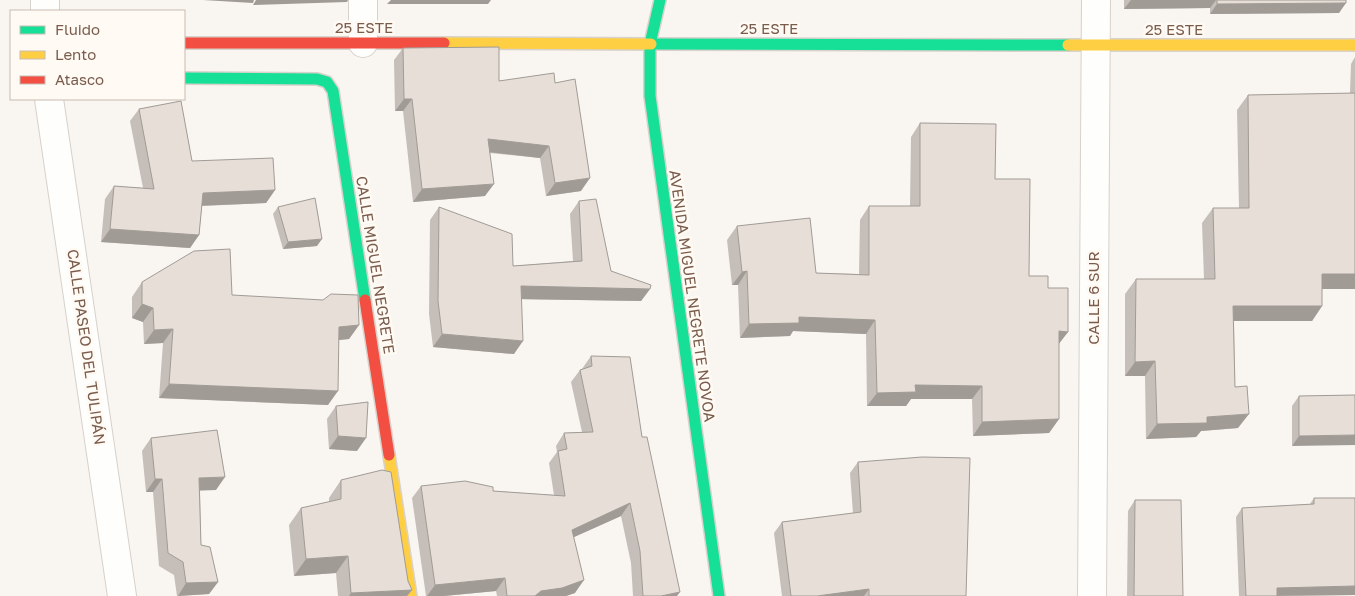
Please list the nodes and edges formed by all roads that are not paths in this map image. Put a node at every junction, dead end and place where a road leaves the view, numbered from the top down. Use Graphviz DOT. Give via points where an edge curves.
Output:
graph roads {
  1 [pos="363,0"];
  2 [pos="660,0"];
  3 [pos="1096,0"];
  4 [pos="185,43"];
  5 [pos="362,43"];
  6 [pos="650,44"];
  7 [pos="1095,45"];
  8 [pos="1355,45"];
  9 [pos="185,78"];
  10 [pos="49,100"];
  11 [pos="122,596"];
  12 [pos="411,596"];
  13 [pos="718,596"];
  14 [pos="1092,596"];
  1 -- 5 [label="street"];
  2 -- 6 [label="street, AVENIDA MIGUEL NEGRETE NOVOA"];
  3 -- 7 [label="street, CALLE 6 SUR"];
  4 -- 5 [label="street, 25 ESTE"];
  5 -- 6 [label="street, 25 ESTE"];
  6 -- 7 [label="street, 25 ESTE"];
  6 -- 13 [label="street, AVENIDA MIGUEL NEGRETE NOVOA" via="650,96"];
  7 -- 8 [label="street, 25 ESTE"];
  7 -- 14 [label="street, CALLE 6 SUR"];
  9 -- 12 [label="street, CALLE MIGUEL NEGRETE" via="317,79 327,82 333,91"];
  10 -- 11 [label="street, CALLE PASEO DEL TULIPÁN"];
}
